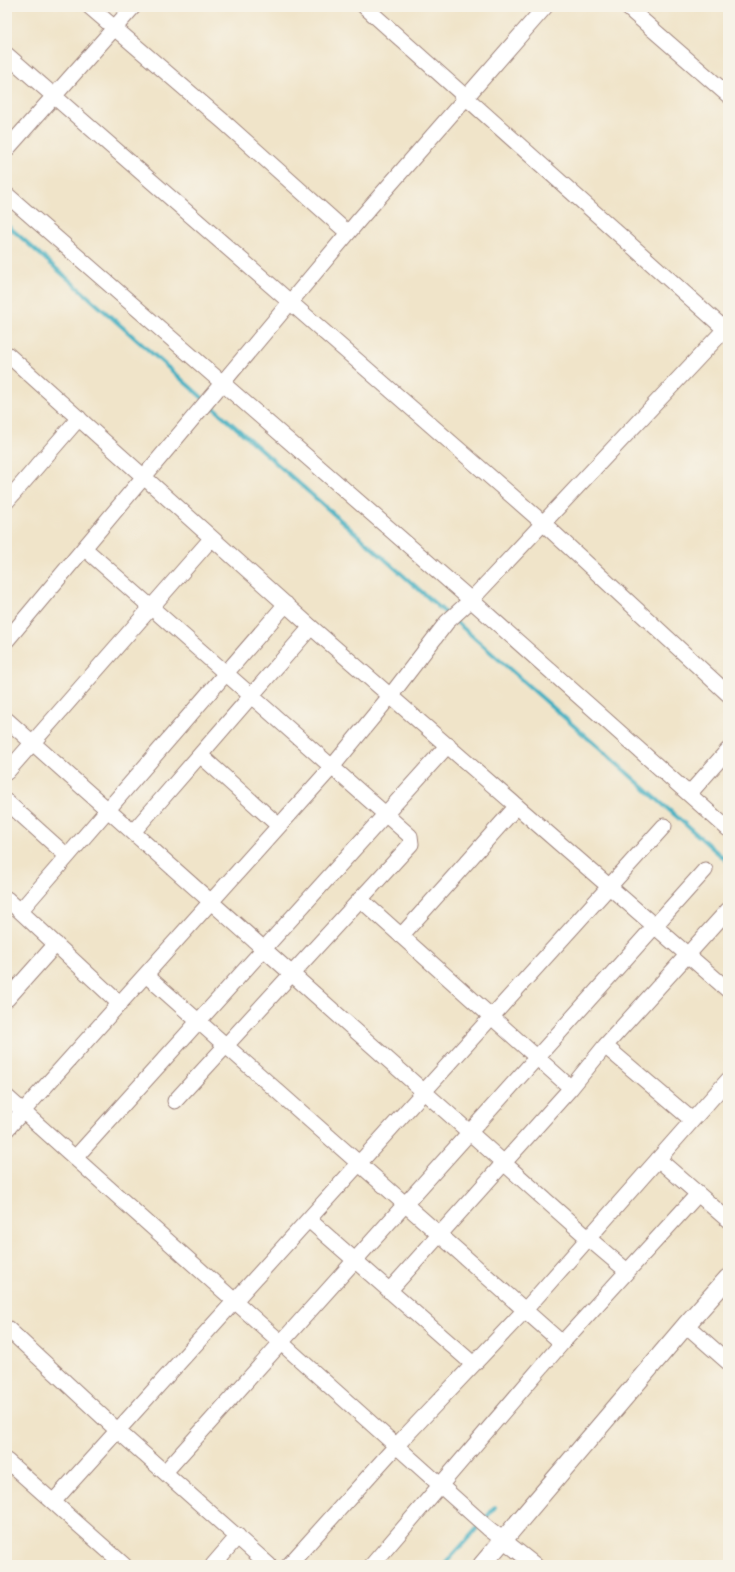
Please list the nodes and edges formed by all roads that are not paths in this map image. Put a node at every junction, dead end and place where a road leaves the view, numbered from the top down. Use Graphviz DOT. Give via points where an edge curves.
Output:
graph roads {
  1 [pos="90,7"];
  2 [pos="133,7"];
  3 [pos="365,7"];
  4 [pos="545,7"];
  5 [pos="627,7"];
  6 [pos="114,28"];
  7 [pos="7,55"];
  8 [pos="728,95"];
  9 [pos="54,96"];
  10 [pos="466,97"];
  11 [pos="7,149"];
  12 [pos="7,195"];
  13 [pos="348,233"];
  14 [pos="291,302"];
  15 [pos="727,329"];
  16 [pos="8,359"];
  17 [pos="222,384"];
  18 [pos="79,418"];
  19 [pos="144,477"];
  20 [pos="7,501"];
  21 [pos="543,522"];
  22 [pos="211,539"];
  23 [pos="84,548"];
  24 [pos="471,600"];
  25 [pos="286,604"];
  26 [pos="151,607"];
  27 [pos="311,627"];
  28 [pos="7,640"];
  29 [pos="226,674"];
  30 [pos="728,694"];
  31 [pos="391,695"];
  32 [pos="251,696"];
  33 [pos="7,720"];
  34 [pos="33,743"];
  35 [pos="448,745"];
  36 [pos="728,750"];
  37 [pos="200,755"];
  38 [pos="332,767"];
  39 [pos="7,772"];
  40 [pos="689,794"];
  41 [pos="7,802"];
  42 [pos="517,806"];
  43 [pos="108,810"];
  44 [pos="385,815"];
  45 [pos="279,826"];
  46 [pos="664,826"];
  47 [pos="728,829"];
  48 [pos="134,832"];
  49 [pos="68,856"];
  50 [pos="705,870"];
  51 [pos="610,886"];
  52 [pos="7,899"];
  53 [pos="360,899"];
  54 [pos="211,902"];
  55 [pos="728,910"];
  56 [pos="20,911"];
  57 [pos="655,926"];
  58 [pos="401,936"];
  59 [pos="56,944"];
  60 [pos="264,949"];
  61 [pos="687,955"];
  62 [pos="292,974"];
  63 [pos="146,975"];
  64 [pos="728,990"];
  65 [pos="7,999"];
  66 [pos="120,1004"];
  67 [pos="492,1016"];
  68 [pos="198,1022"];
  69 [pos="226,1046"];
  70 [pos="605,1046"];
  71 [pos="538,1057"];
  72 [pos="728,1080"];
  73 [pos="572,1088"];
  74 [pos="424,1092"];
  75 [pos="7,1097"];
  76 [pos="175,1101"];
  77 [pos="23,1112"];
  78 [pos="692,1120"];
  79 [pos="7,1129"];
  80 [pos="470,1132"];
  81 [pos="74,1158"];
  82 [pos="658,1159"];
  83 [pos="503,1162"];
  84 [pos="359,1164"];
  85 [pos="698,1194"];
  86 [pos="405,1204"];
  87 [pos="308,1220"];
  88 [pos="728,1220"];
  89 [pos="439,1234"];
  90 [pos="588,1238"];
  91 [pos="354,1261"];
  92 [pos="627,1271"];
  93 [pos="728,1278"];
  94 [pos="389,1291"];
  95 [pos="235,1301"];
  96 [pos="525,1310"];
  97 [pos="686,1325"];
  98 [pos="7,1328"];
  99 [pos="281,1342"];
  100 [pos="562,1343"];
  101 [pos="728,1362"];
  102 [pos="472,1364"];
  103 [pos="118,1431"];
  104 [pos="396,1446"];
  105 [pos="7,1461"];
  106 [pos="165,1472"];
  107 [pos="440,1485"];
  108 [pos="53,1502"];
  109 [pos="238,1536"];
  110 [pos="504,1539"];
  111 [pos="124,1565"];
  112 [pos="213,1565"];
  113 [pos="269,1565"];
  114 [pos="289,1565"];
  115 [pos="372,1565"];
  116 [pos="482,1565"];
  117 [pos="535,1565"];
  1 -- 6 [label="street"];
  2 -- 6 [label="street"];
  3 -- 10 [label="street"];
  4 -- 10 [label="street"];
  5 -- 8 [label="street"];
  6 -- 9 [label="street"];
  6 -- 13 [label="street"];
  7 -- 9 [label="street"];
  9 -- 11 [label="street"];
  9 -- 14 [label="street"];
  10 -- 13 [label="street"];
  10 -- 15 [label="street"];
  12 -- 17 [label="street"];
  13 -- 14 [label="street"];
  14 -- 17 [label="street"];
  14 -- 21 [label="street"];
  15 -- 21 [label="street"];
  16 -- 18 [label="street"];
  17 -- 19 [label="street"];
  17 -- 24 [label="street"];
  18 -- 19 [label="street"];
  18 -- 20 [label="street"];
  19 -- 22 [label="street"];
  19 -- 23 [label="street"];
  21 -- 24 [label="street"];
  21 -- 30 [label="street"];
  22 -- 25 [label="street"];
  22 -- 26 [label="street"];
  23 -- 26 [label="street"];
  23 -- 28 [label="street"];
  24 -- 31 [label="street" via="444,626"];
  24 -- 40 [label="street"];
  25 -- 27 [label="street"];
  25 -- 29 [label="street"];
  26 -- 29 [label="street"];
  26 -- 34 [label="street"];
  27 -- 31 [label="street"];
  27 -- 32 [label="street"];
  29 -- 32 [label="street"];
  29 -- 43 [label="street"];
  31 -- 35 [label="street"];
  31 -- 38 [label="street"];
  32 -- 37 [label="street"];
  32 -- 38 [label="street"];
  33 -- 34 [label="street"];
  34 -- 39 [label="street"];
  34 -- 43 [label="street"];
  35 -- 42 [label="street"];
  35 -- 44 [label="street"];
  36 -- 40 [label="street"];
  37 -- 45 [label="street"];
  37 -- 48 [label="street"];
  38 -- 44 [label="street"];
  38 -- 45 [label="street"];
  40 -- 47 [label="street"];
  41 -- 49 [label="street"];
  42 -- 51 [label="street"];
  42 -- 58 [label="street"];
  43 -- 48 [label="street"];
  43 -- 49 [label="street"];
  44 -- 53 [label="street" via="410,836 411,844"];
  44 -- 60 [label="street"];
  45 -- 54 [label="street"];
  46 -- 51 [label="street"];
  48 -- 54 [label="street"];
  49 -- 56 [label="street"];
  50 -- 57 [label="street"];
  51 -- 57 [label="street"];
  51 -- 67 [label="street"];
  52 -- 56 [label="street"];
  53 -- 58 [label="street"];
  53 -- 62 [label="street"];
  54 -- 60 [label="street"];
  54 -- 63 [label="street"];
  55 -- 61 [label="street"];
  56 -- 59 [label="street"];
  57 -- 61 [label="street"];
  57 -- 71 [label="street"];
  58 -- 67 [label="street"];
  59 -- 65 [label="street"];
  59 -- 66 [label="street"];
  60 -- 62 [label="street"];
  60 -- 68 [label="street"];
  61 -- 64 [label="street"];
  61 -- 70 [label="street"];
  62 -- 69 [label="street"];
  62 -- 74 [label="street"];
  63 -- 66 [label="street"];
  63 -- 68 [label="street"];
  66 -- 77 [label="street"];
  67 -- 71 [label="street"];
  67 -- 74 [label="street"];
  68 -- 69 [label="street"];
  68 -- 81 [label="street"];
  69 -- 76 [label="street"];
  69 -- 84 [label="street"];
  70 -- 73 [label="street"];
  70 -- 78 [label="street"];
  71 -- 73 [label="street"];
  71 -- 80 [label="street"];
  72 -- 78 [label="street"];
  73 -- 83 [label="street"];
  74 -- 80 [label="street"];
  74 -- 84 [label="street"];
  75 -- 77 [label="street"];
  77 -- 79 [label="street"];
  77 -- 81 [label="street"];
  78 -- 82 [label="street"];
  80 -- 83 [label="street"];
  80 -- 86 [label="street"];
  81 -- 95 [label="street"];
  82 -- 85 [label="street"];
  82 -- 90 [label="street"];
  83 -- 89 [label="street"];
  83 -- 90 [label="street"];
  84 -- 86 [label="street"];
  84 -- 87 [label="street"];
  85 -- 88 [label="street"];
  85 -- 92 [label="street"];
  86 -- 89 [label="street"];
  86 -- 91 [label="street"];
  87 -- 91 [label="street"];
  87 -- 95 [label="street"];
  89 -- 94 [label="street"];
  89 -- 96 [label="street"];
  90 -- 92 [label="street"];
  90 -- 96 [label="street"];
  91 -- 94 [label="street"];
  91 -- 99 [label="street"];
  92 -- 100 [label="street"];
  93 -- 97 [label="street"];
  94 -- 102 [label="street"];
  95 -- 99 [label="street"];
  95 -- 103 [label="street"];
  96 -- 100 [label="street"];
  96 -- 102 [label="street"];
  97 -- 101 [label="street"];
  97 -- 110 [label="street"];
  98 -- 103 [label="street"];
  99 -- 104 [label="street"];
  99 -- 106 [label="street"];
  100 -- 107 [label="street"];
  102 -- 104 [label="street"];
  103 -- 106 [label="street"];
  103 -- 108 [label="street"];
  104 -- 107 [label="street"];
  104 -- 114 [label="street"];
  105 -- 108 [label="street"];
  106 -- 109 [label="street"];
  107 -- 110 [label="street"];
  107 -- 115 [label="street"];
  108 -- 111 [label="street"];
  109 -- 112 [label="street"];
  109 -- 113 [label="street"];
  110 -- 116 [label="street"];
  110 -- 117 [label="street"];
}
